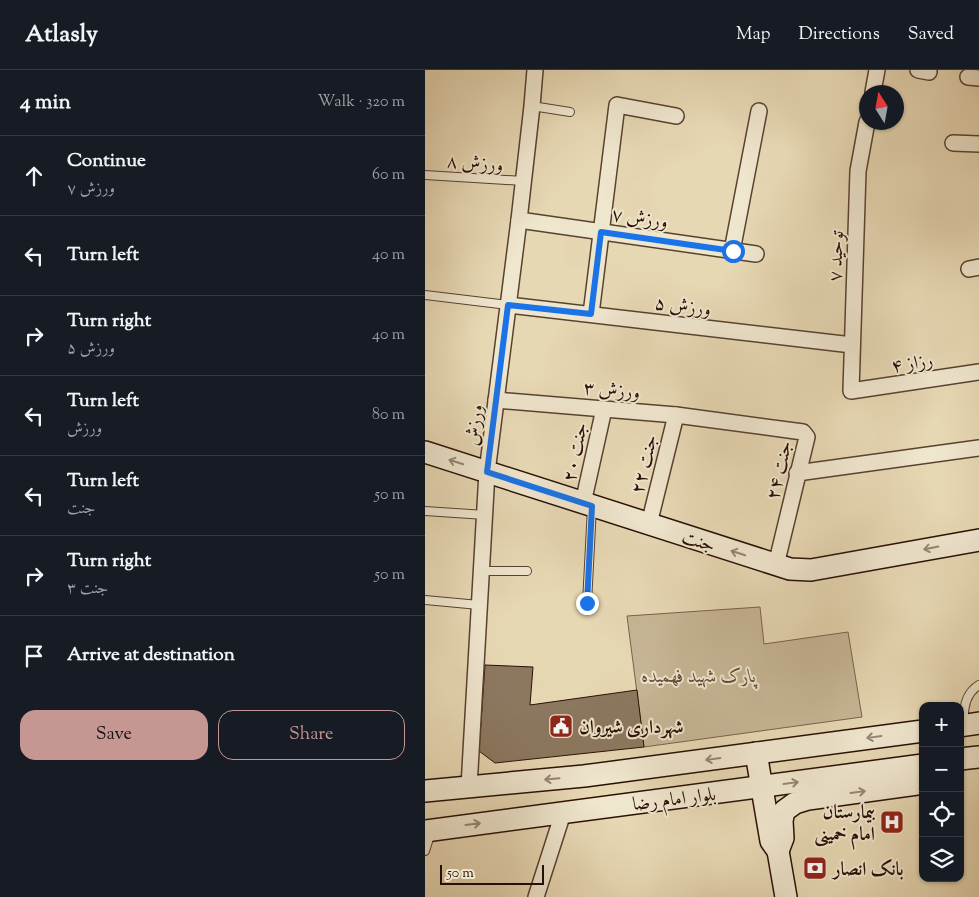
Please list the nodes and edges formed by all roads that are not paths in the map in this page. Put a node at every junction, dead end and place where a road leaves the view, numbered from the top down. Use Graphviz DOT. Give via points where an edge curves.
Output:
graph roads {
  1 [pos="535,70"];
  2 [pos="877,70"];
  3 [pos="874,85"];
  4 [pos="532,106"];
  5 [pos="759,111"];
  6 [pos="570,112"];
  7 [pos="676,116"];
  8 [pos="866,130"];
  9 [pos="953,143"];
  10 [pos="979,144"];
  11 [pos="425,175"];
  12 [pos="523,181"];
  13 [pos="519,220"];
  14 [pos="601,232"];
  15 [pos="733,251"];
  16 [pos="756,254"];
  17 [pos="425,295"];
  18 [pos="508,305"];
  19 [pos="591,314"];
  20 [pos="852,345"];
  21 [pos="979,372"];
  22 [pos="851,391"];
  23 [pos="496,400"];
  24 [pos="604,409"];
  25 [pos="676,415"];
  26 [pos="725,421"];
  27 [pos="979,448"];
  28 [pos="425,452"];
  29 [pos="487,472"];
  30 [pos="797,473"];
  31 [pos="587,504"];
  32 [pos="425,511"];
  33 [pos="485,515"];
  34 [pos="649,524"];
  35 [pos="979,540"];
  36 [pos="776,565"];
  37 [pos="481,571"];
  38 [pos="527,571"];
  39 [pos="425,600"];
  40 [pos="587,603"];
  41 [pos="479,605"];
  42 [pos="979,685"];
  43 [pos="968,725"];
  44 [pos="919,732"];
  45 [pos="756,753"];
  46 [pos="979,757"];
  47 [pos="964,759"];
  48 [pos="919,766"];
  49 [pos="919,782"];
  50 [pos="469,787"];
  51 [pos="761,787"];
  52 [pos="425,791"];
  53 [pos="563,812"];
  54 [pos="428,830"];
  55 [pos="425,851"];
  56 [pos="777,851"];
  57 [pos="536,897"];
  58 [pos="785,897"];
  1 -- 4 [label="street, ورزش"];
  2 -- 3 [label="street"];
  4 -- 6 [label="lane"];
  4 -- 12 [label="street, ورزش"];
  5 -- 15 [label="street"];
  7 -- 14 [label="street" via="617,105"];
  8 -- 20 [label="street, توحید ۷" via="858,171"];
  9 -- 10 [label="street"];
  11 -- 12 [label="lane, ورزش ۸"];
  12 -- 13 [label="street, ورزش"];
  13 -- 14 [label="street, ورزش ۷"];
  13 -- 18 [label="street, ورزش"];
  14 -- 15 [label="street, ورزش ۷"];
  14 -- 19 [label="street"];
  15 -- 16 [label="street, ورزش ۷"];
  17 -- 18 [label="lane"];
  18 -- 19 [label="street, ورزش ۵"];
  18 -- 23 [label="street, ورزش"];
  19 -- 20 [label="street, ورزش ۵"];
  20 -- 22 [label="street, توحید ۷"];
  21 -- 22 [label="street, رزاز ۴"];
  23 -- 24 [label="street, ورزش ۳"];
  23 -- 29 [label="street, ورزش"];
  24 -- 25 [label="street, ورزش ۳"];
  24 -- 31 [label="street, جنت ۲۰"];
  25 -- 26 [label="street, ورزش ۳"];
  25 -- 34 [label="street, جنت ۲۲"];
  26 -- 30 [label="street, جنت ۲۴" via="803,432 807,437"];
  27 -- 30 [label="street"];
  29 -- 28 [label="main road, جنت, one-way"];
  29 -- 31 [label="main road, جنت"];
  29 -- 33 [label="street, ورزش"];
  30 -- 36 [label="street, جنت ۲۴"];
  31 -- 34 [label="main road, جنت"];
  31 -- 40 [label="lane"];
  32 -- 33 [label="lane"];
  33 -- 37 [label="street, ورزش"];
  36 -- 34 [label="main road, جنت, one-way"];
  35 -- 36 [label="main road, جنت, one-way" via="811,570"];
  37 -- 38 [label="lane"];
  37 -- 41 [label="street, ورزش"];
  39 -- 41 [label="lane"];
  41 -- 50 [label="street, ورزش"];
  42 -- 43 [label="lane" via="967,699 964,717"];
  44 -- 45 [label="main road, بلوار امام رضا, one-way"];
  45 -- 50 [label="main road, بلوار امام رضا, one-way" via="584,776"];
  45 -- 51 [label="main road"];
  46 -- 47 [label="main road"];
  51 -- 48 [label="main road, بلوار امام رضا, one-way"];
  56 -- 49 [label="main road, one-way" via="783,838 784,811 795,803"];
  50 -- 52 [label="main road, بلوار امام رضا"];
  51 -- 53 [label="main road, بلوار امام رضا"];
  51 -- 56 [label="main road" via="771,841"];
  54 -- 53 [label="main road, بلوار امام رضا, one-way"];
  53 -- 57 [label="street"];
  54 -- 55 [label="lane"];
  56 -- 58 [label="main road"];
}
